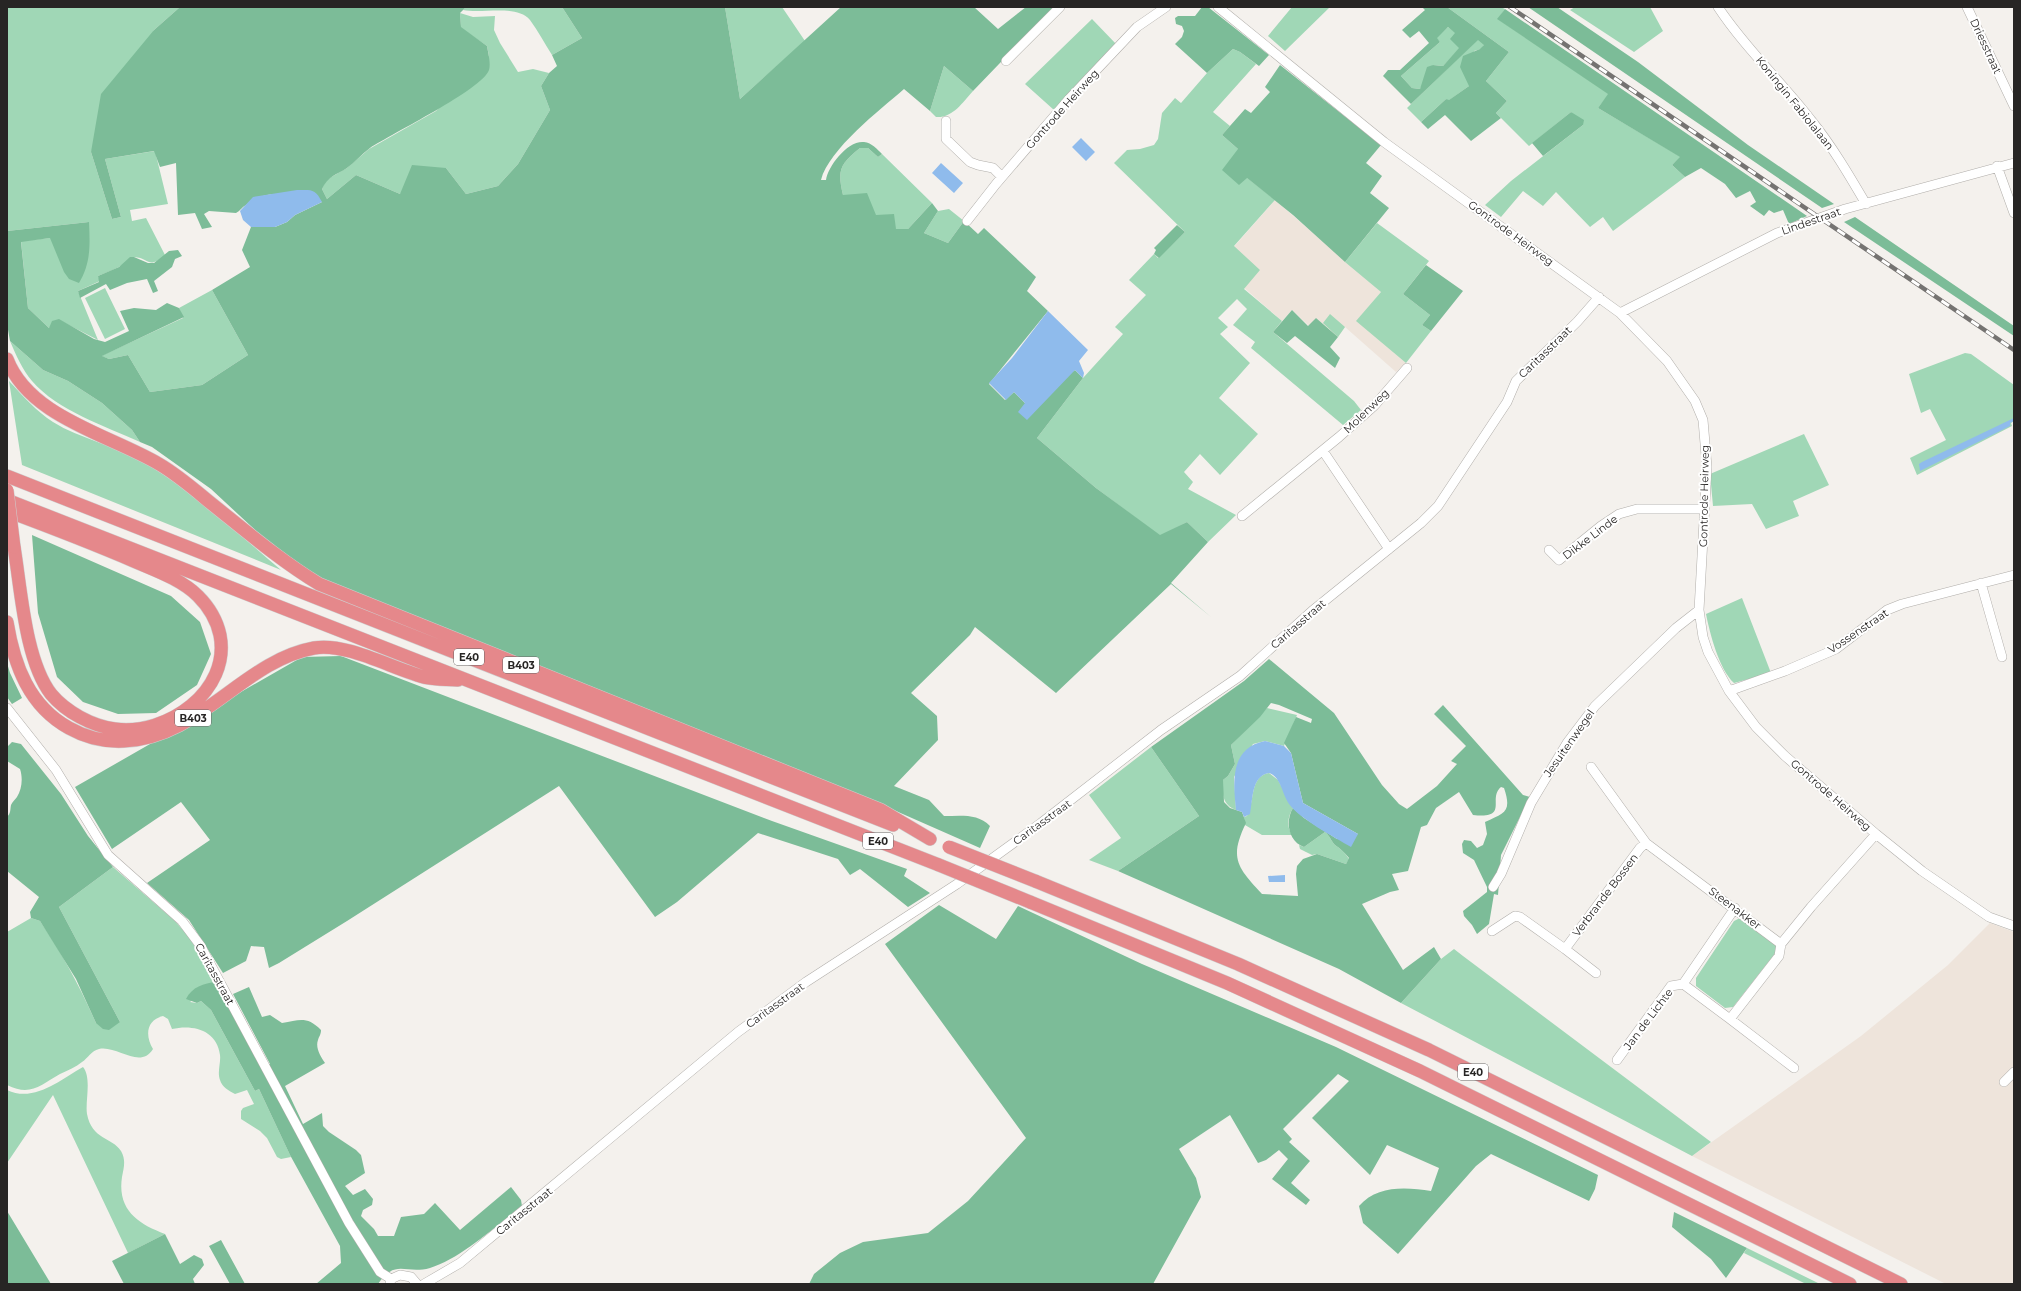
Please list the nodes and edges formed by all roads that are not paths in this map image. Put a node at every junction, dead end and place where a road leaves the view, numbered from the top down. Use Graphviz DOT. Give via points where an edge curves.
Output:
graph roads {
  1 [pos="1060,7"];
  2 [pos="1166,7"];
  3 [pos="1218,7"];
  4 [pos="1718,7"];
  5 [pos="1967,7"];
  6 [pos="1006,61"];
  7 [pos="2014,106"];
  8 [pos="946,121"];
  9 [pos="2014,163"];
  10 [pos="1997,166"];
  11 [pos="1002,177"];
  12 [pos="1866,204"];
  13 [pos="2014,213"];
  14 [pos="967,221"];
  15 [pos="1599,297"];
  16 [pos="1620,313"];
  17 [pos="7,360"];
  18 [pos="1407,368"];
  19 [pos="1323,451"];
  20 [pos="7,476"];
  21 [pos="7,490"];
  22 [pos="7,500"];
  23 [pos="1705,509"];
  24 [pos="7,511"];
  25 [pos="1242,516"];
  26 [pos="1388,549"];
  27 [pos="1550,550"];
  28 [pos="2014,575"];
  29 [pos="1981,583"];
  30 [pos="1699,610"];
  31 [pos="7,622"];
  32 [pos="2002,657"];
  33 [pos="471,681"];
  34 [pos="1729,691"];
  35 [pos="7,708"];
  36 [pos="1591,767"];
  37 [pos="1876,834"];
  38 [pos="930,839"];
  39 [pos="1646,843"];
  40 [pos="1493,887"];
  41 [pos="1735,908"];
  42 [pos="2014,926"];
  43 [pos="1492,931"];
  44 [pos="1781,944"];
  45 [pos="1565,949"];
  46 [pos="1596,973"];
  47 [pos="1683,984"];
  48 [pos="1730,1019"];
  49 [pos="1617,1060"];
  50 [pos="1794,1068"];
  51 [pos="2014,1072"];
  52 [pos="2004,1082"];
  53 [pos="390,1282"];
  54 [pos="417,1284"];
  55 [pos="424,1284"];
  56 [pos="1850,1284"];
  57 [pos="1901,1284"];
  1 -- 6 [label="street"];
  2 -- 11 [label="street, Gontrode Heirweg" via="1137,27 1069,99"];
  3 -- 15 [label="street, Gontrode Heirweg" via="1384,142"];
  4 -- 12 [label="street, Koningin Fabiolalaan" via="1811,119 1837,155"];
  5 -- 7 [label="street, Driesstraat"];
  8 -- 11 [label="street" via="946,139 970,162 993,168"];
  9 -- 10 [label="street, Lindestraat"];
  10 -- 12 [label="street, Lindestraat"];
  10 -- 13 [label="street"];
  11 -- 14 [label="street, Gontrode Heirweg"];
  12 -- 16 [label="street, Lindestraat" via="1777,233"];
  15 -- 16 [label="street, Gontrode Heirweg"];
  15 -- 26 [label="street, Caritasstraat" via="1516,381 1506,402 1438,506"];
  16 -- 23 [label="street, Gontrode Heirweg" via="1668,361 1700,411 1706,442"];
  17 -- 38 [label="highway, B403" via="28,392 43,404 60,416 137,452 168,470 292,568 319,584 881,810"];
  18 -- 19 [label="street, Molenweg" via="1374,406"];
  19 -- 25 [label="street, Molenweg"];
  19 -- 26 [label="street"];
  20 -- 38 [label="highway, E40"];
  21 -- 24 [label="highway, B403, bridge" via="14,547 26,626 41,676 51,693 72,712 95,724 116,729 140,728 160,723 205,693 219,669 221,644 212,614 199,596 162,573 102,548"];
  22 -- 33 [label="highway, E40"];
  23 -- 27 [label="street, Dikke Linde" via="1638,510 1619,514 1559,560"];
  23 -- 30 [label="street, Gontrode Heirweg"];
  26 -- 55 [label="street, Caritasstraat" via="1312,611 1240,676 1161,730 957,884 806,982 738,1032 460,1263"];
  28 -- 29 [label="street, Vossenstraat"];
  29 -- 32 [label="street"];
  29 -- 34 [label="street, Vossenstraat" via="1887,610 1836,649"];
  30 -- 34 [label="street, Gontrode Heirweg" via="1703,637"];
  30 -- 40 [label="street, Jesuitenwegel" via="1676,628 1595,706 1567,743 1531,803"];
  31 -- 33 [label="highway, B403" via="20,673 36,702 75,731 94,738 114,741 160,735 180,726 274,663 316,648 360,654 428,678"];
  33 -- 56 [label="highway, E40, bridge" via="939,865 1227,983 1420,1071"];
  34 -- 37 [label="street, Gontrode Heirweg" via="1756,727 1780,751"];
  35 -- 53 [label="street, Caritasstraat" via="56,770 108,855 182,921 200,945 349,1223 380,1272"];
  36 -- 39 [label="street, Steenakker"];
  37 -- 42 [label="street, Gontrode Heirweg" via="1922,871 1989,917"];
  37 -- 44 [label="street"];
  38 -- 57 [label="highway, E40, bridge" via="1238,964 1429,1050"];
  39 -- 41 [label="street, Steenakker"];
  39 -- 45 [label="street, Verbrande Bossen"];
  41 -- 44 [label="street, Steenakker"];
  41 -- 47 [label="street, Jan de Lichte"];
  43 -- 45 [label="street" via="1515,916 1520,917"];
  44 -- 48 [label="street" via="1779,956"];
  45 -- 46 [label="street"];
  47 -- 48 [label="street, Jan de Lichte"];
  47 -- 49 [label="street, Jan de Lichte" via="1671,986"];
  48 -- 50 [label="street, Jan de Lichte"];
  51 -- 52 [label="street"];
  53 -- 54 [label="street" via="400,1275 411,1277"];
}
